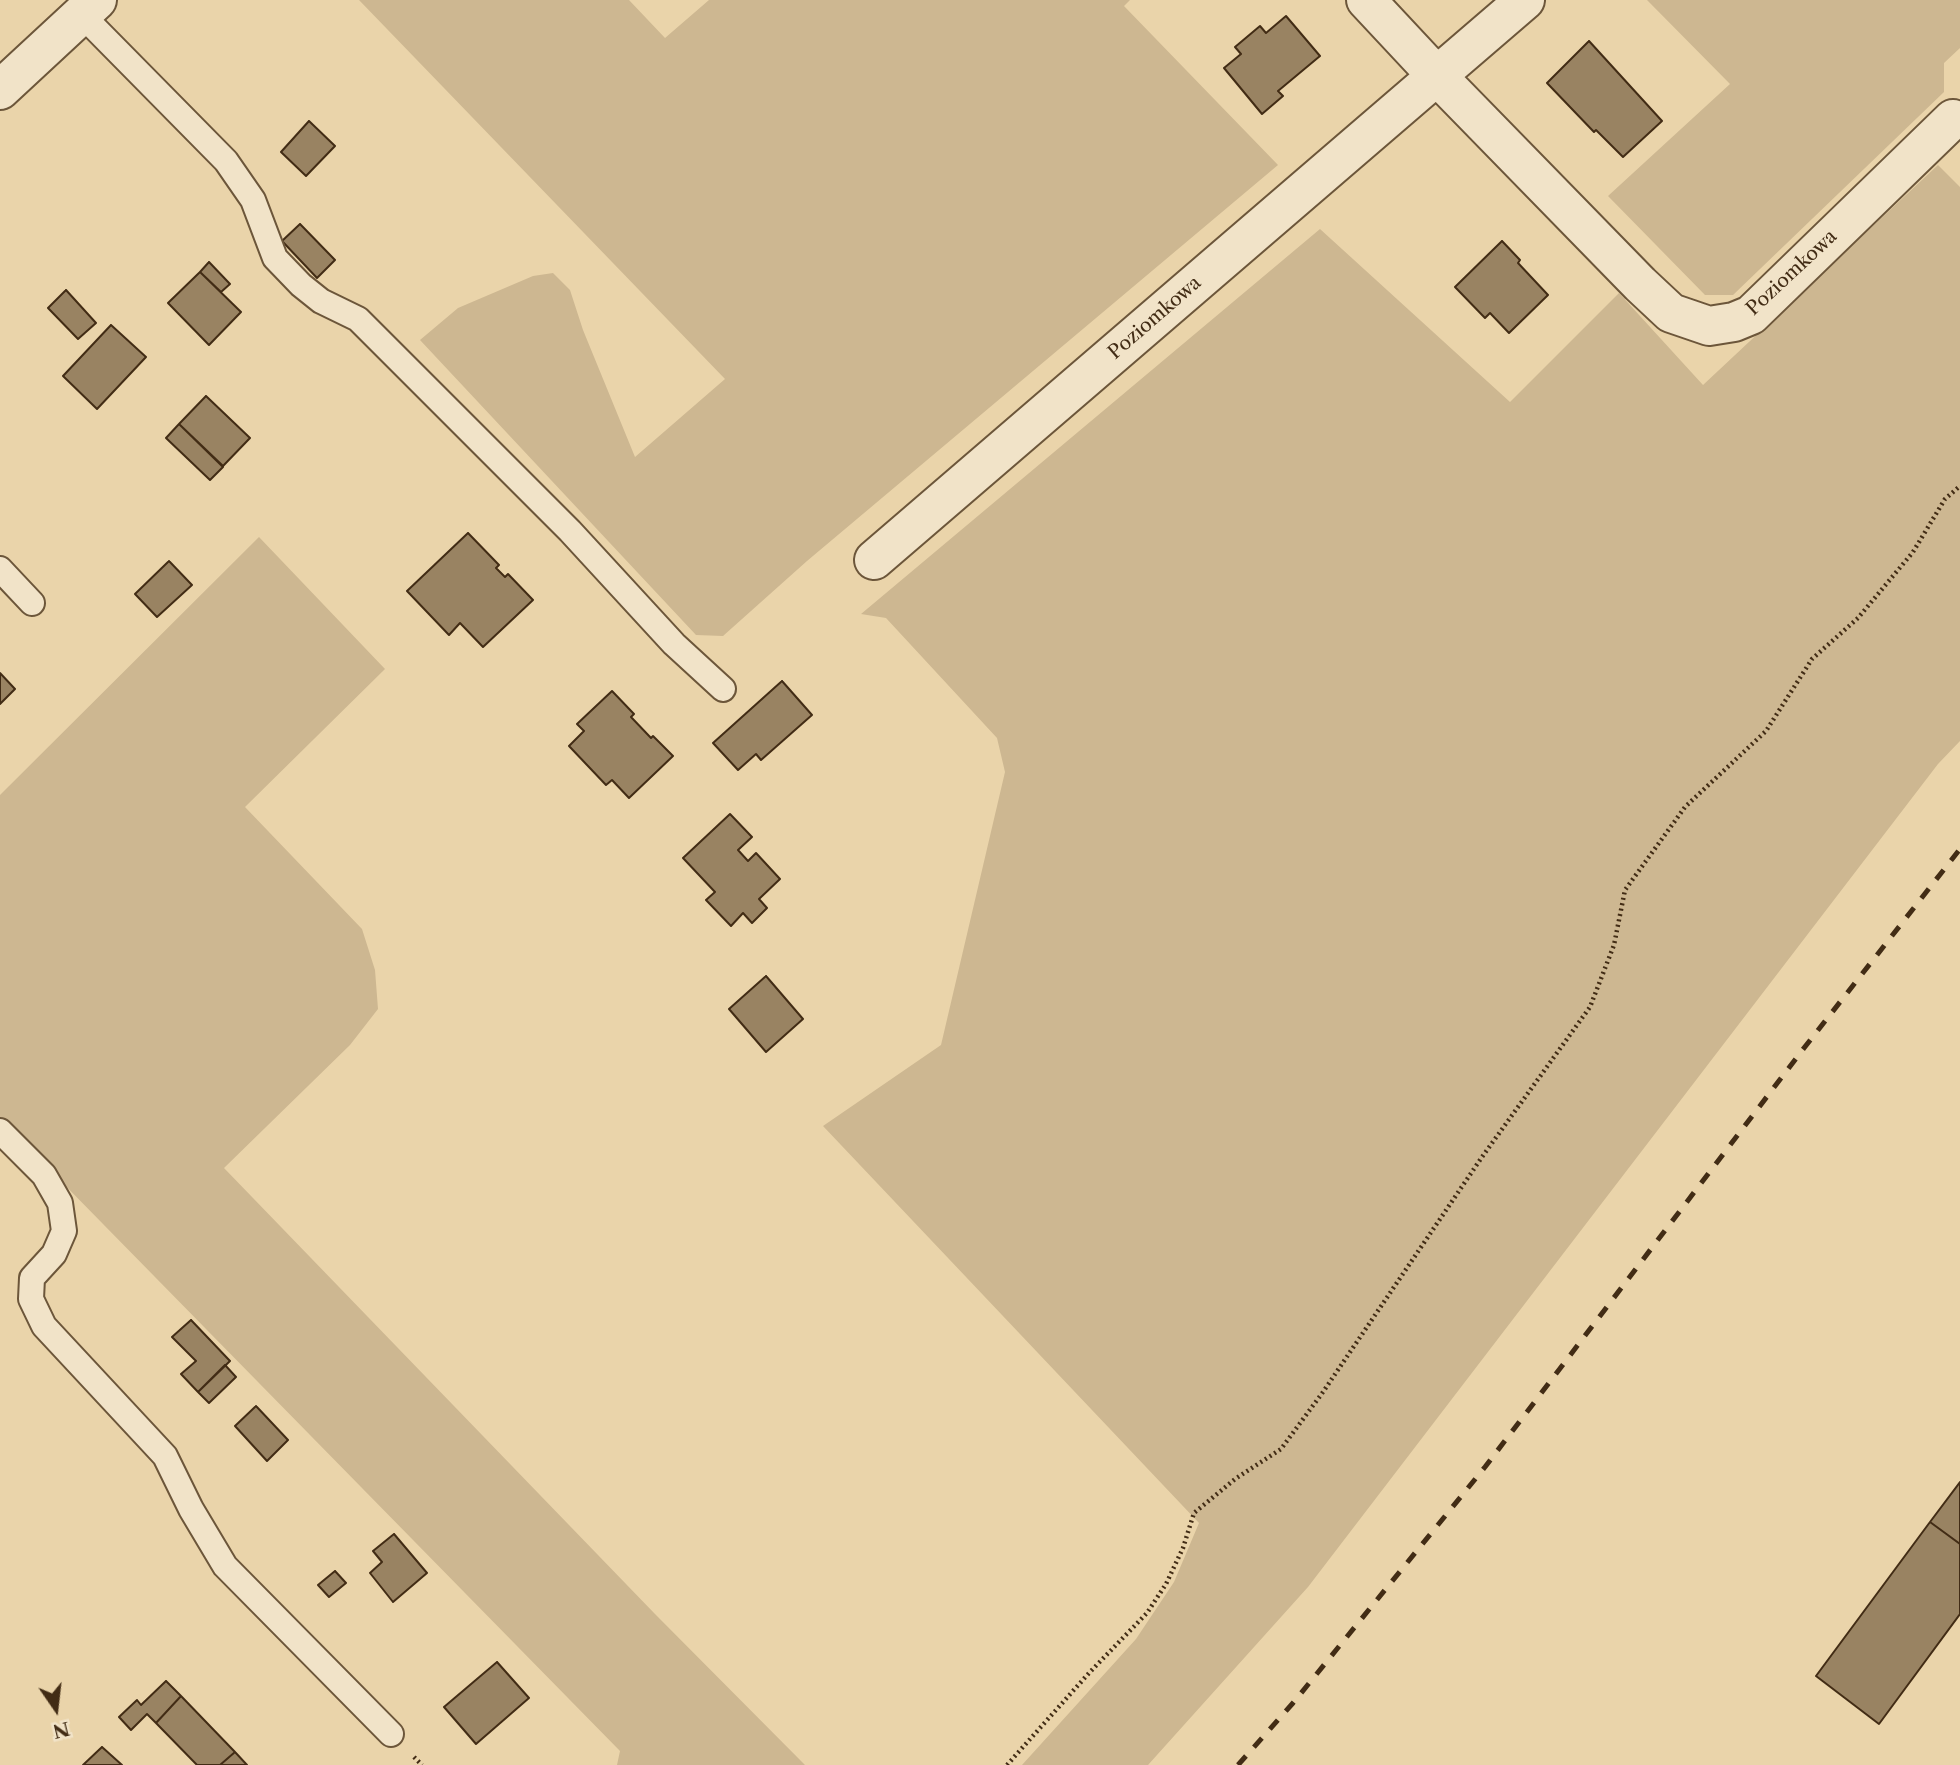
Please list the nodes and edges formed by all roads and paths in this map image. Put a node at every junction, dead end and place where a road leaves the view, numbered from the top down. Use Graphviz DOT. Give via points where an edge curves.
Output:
graph roads {
  1 [pos="1366,0"];
  2 [pos="1525,0"];
  3 [pos="89,7"];
  4 [pos="1437,76"];
  5 [pos="0,90"];
  6 [pos="1953,119"];
  7 [pos="1960,485"];
  8 [pos="874,560"];
  9 [pos="0,569"];
  10 [pos="32,603"];
  11 [pos="723,689"];
  12 [pos="0,1131"];
  13 [pos="391,1734"];
  14 [pos="1007,1765"];
  1 -- 4 [label="street, Poziomkowa"];
  2 -- 4 [label="street, Poziomkowa"];
  3 -- 5 [label="street"];
  3 -- 11 [label="lane" via="226,161 253,200 275,258 321,301 358,319"];
  4 -- 6 [label="street, Poziomkowa" via="1671,313 1709,326 1751,314"];
  4 -- 8 [label="street, Poziomkowa"];
  7 -- 14 [label="path" via="1858,618 1812,659 1766,731 1685,807 1625,890 1614,945 1590,1007 1281,1449 1194,1513 1183,1548 1147,1613"];
  9 -- 10 [label="lane"];
  12 -- 13 [label="lane" via="44,1175 60,1203 64,1231 54,1254 32,1278 32,1299 44,1326 165,1456 225,1566"];
}
